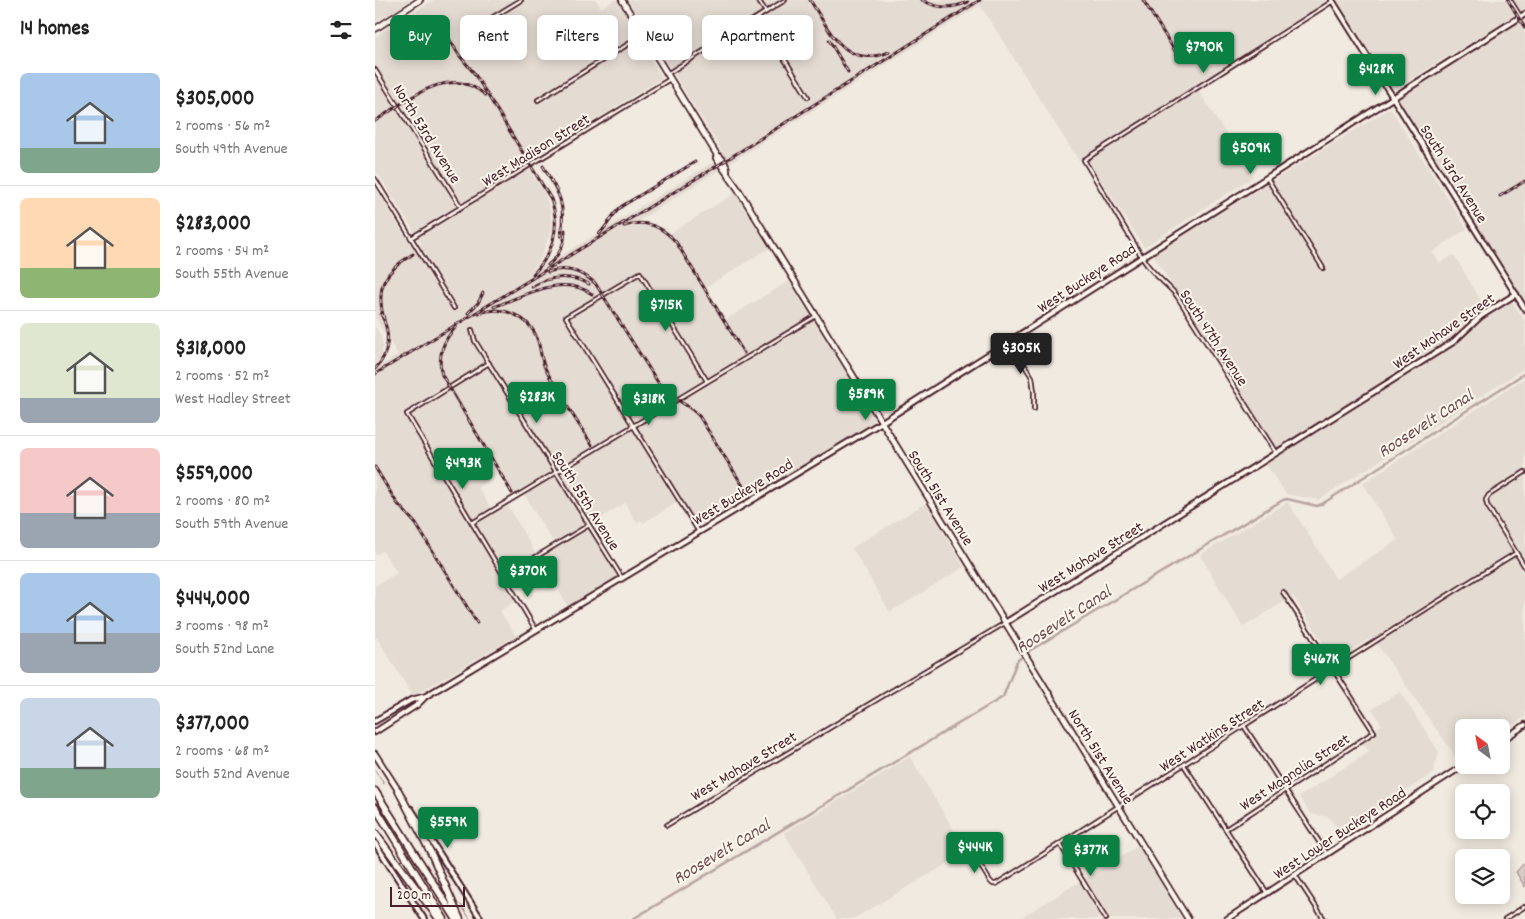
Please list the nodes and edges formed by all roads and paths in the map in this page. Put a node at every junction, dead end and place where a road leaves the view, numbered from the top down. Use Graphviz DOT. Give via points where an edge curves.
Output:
graph roads {
  1 [pos="420,0"];
  2 [pos="521,0"];
  3 [pos="622,0"];
  4 [pos="758,0"];
  5 [pos="785,0"];
  6 [pos="1510,0"];
  7 [pos="1332,1"];
  8 [pos="766,12"];
  9 [pos="1525,14"];
  10 [pos="497,15"];
  11 [pos="631,15"];
  12 [pos="762,15"];
  13 [pos="1520,16"];
  14 [pos="375,29"];
  15 [pos="628,43"];
  16 [pos="702,55"];
  17 [pos="659,60"];
  18 [pos="785,60"];
  19 [pos="375,70"];
  20 [pos="669,76"];
  21 [pos="1392,96"];
  22 [pos="808,97"];
  23 [pos="538,100"];
  24 [pos="1267,177"];
  25 [pos="375,179"];
  26 [pos="461,207"];
  27 [pos="411,238"];
  28 [pos="1142,256"];
  29 [pos="1323,268"];
  30 [pos="1516,294"];
  31 [pos="454,308"];
  32 [pos="1525,308"];
  33 [pos="816,316"];
  34 [pos="472,330"];
  35 [pos="1009,341"];
  36 [pos="489,363"];
  37 [pos="707,381"];
  38 [pos="1034,409"];
  39 [pos="882,422"];
  40 [pos="633,425"];
  41 [pos="1277,453"];
  42 [pos="556,472"];
  43 [pos="1525,472"];
  44 [pos="472,523"];
  45 [pos="589,525"];
  46 [pos="699,532"];
  47 [pos="1516,553"];
  48 [pos="1525,567"];
  49 [pos="504,576"];
  50 [pos="622,578"];
  51 [pos="1283,592"];
  52 [pos="1005,623"];
  53 [pos="536,630"];
  54 [pos="1027,658"];
  55 [pos="1333,668"];
  56 [pos="425,696"];
  57 [pos="375,721"];
  58 [pos="1525,725"];
  59 [pos="1244,726"];
  60 [pos="375,732"];
  61 [pos="1510,735"];
  62 [pos="375,754"];
  63 [pos="1183,764"];
  64 [pos="1455,771"];
  65 [pos="397,790"];
  66 [pos="1285,790"];
  67 [pos="375,791"];
  68 [pos="1118,806"];
  69 [pos="375,808"];
  70 [pos="667,825"];
  71 [pos="1225,829"];
  72 [pos="375,833"];
  73 [pos="375,843"];
  74 [pos="1060,844"];
  75 [pos="972,852"];
  76 [pos="1327,854"];
  77 [pos="1295,875"];
  78 [pos="1267,893"];
  79 [pos="1524,907"];
  80 [pos="424,919"];
  81 [pos="439,919"];
  82 [pos="444,919"];
  83 [pos="456,919"];
  84 [pos="460,919"];
  85 [pos="481,919"];
  86 [pos="1106,919"];
  87 [pos="1188,919"];
  88 [pos="1227,919"];
  89 [pos="1324,919"];
  90 [pos="1505,919"];
  1 -- 14 [label="main road"];
  2 -- 10 [label="street"];
  3 -- 11 [label="main road"];
  4 -- 8 [label="street"];
  5 -- 8 [label="street, West Madison Street"];
  6 -- 13 [label="street"];
  7 -- 21 [label="main road, South 43rd Avenue"];
  7 -- 28 [label="street, South 47th Avenue" via="1084,160"];
  8 -- 12 [label="street, West Madison Street"];
  9 -- 13 [label="main road, West Buckeye Road"];
  13 -- 21 [label="main road, West Buckeye Road"];
  15 -- 23 [label="street"];
  16 -- 20 [label="street, West Madison Street"];
  17 -- 20 [label="main road, South 51st Avenue"];
  18 -- 22 [label="street"];
  19 -- 26 [label="street, North 53rd Avenue"];
  20 -- 26 [label="street, West Madison Street"];
  20 -- 33 [label="main road, South 51st Avenue" via="716,158"];
  21 -- 24 [label="main road, West Buckeye Road"];
  21 -- 30 [label="main road, South 43rd Avenue"];
  24 -- 28 [label="main road, West Buckeye Road"];
  24 -- 29 [label="street"];
  25 -- 27 [label="street"];
  26 -- 27 [label="street, West Madison Street"];
  27 -- 31 [label="street"];
  28 -- 35 [label="main road, West Buckeye Road"];
  28 -- 41 [label="street, South 47th Avenue" via="1153,273 1177,296"];
  30 -- 32 [label="main road, South 43rd Avenue"];
  30 -- 41 [label="main road, West Mohave Street" via="1481,316 1453,342"];
  33 -- 37 [label="street"];
  33 -- 39 [label="main road, South 51st Avenue"];
  34 -- 36 [label="street, South 55th Avenue"];
  35 -- 38 [label="street" via="1032,378"];
  35 -- 39 [label="main road, West Buckeye Road"];
  36 -- 42 [label="street, South 55th Avenue"];
  36 -- 44 [label="street" via="407,414"];
  37 -- 40 [label="street"];
  37 -- 40 [label="street" via="641,273 566,317"];
  39 -- 46 [label="main road, West Buckeye Road"];
  39 -- 52 [label="main road, South 51st Avenue"];
  40 -- 42 [label="street"];
  40 -- 46 [label="street"];
  41 -- 52 [label="main road, West Mohave Street"];
  42 -- 44 [label="street"];
  42 -- 45 [label="street, South 55th Avenue"];
  43 -- 47 [label="street" via="1486,500"];
  44 -- 49 [label="street"];
  45 -- 49 [label="street"];
  45 -- 50 [label="street, South 55th Avenue"];
  46 -- 50 [label="main road, West Buckeye Road"];
  47 -- 48 [label="street"];
  47 -- 55 [label="street, West Watkins Street"];
  49 -- 53 [label="street"];
  50 -- 53 [label="main road, West Buckeye Road"];
  51 -- 55 [label="street"];
  52 -- 54 [label="main road, South 51st Avenue"];
  52 -- 70 [label="street, West Mohave Street"];
  53 -- 56 [label="main road, West Buckeye Road"];
  54 -- 68 [label="main road, North 51st Avenue"];
  55 -- 59 [label="street, West Watkins Street"];
  55 -- 66 [label="street, West Magnolia Street" via="1374,732"];
  56 -- 57 [label="main road, West Buckeye Road" via="411,700"];
  56 -- 60 [label="main road, West Buckeye Road" via="417,705"];
  58 -- 61 [label="main road"];
  59 -- 63 [label="street, West Watkins Street"];
  59 -- 66 [label="street"];
  62 -- 65 [label="main road"];
  63 -- 68 [label="street, West Watkins Street"];
  63 -- 71 [label="street"];
  64 -- 76 [label="main road, West Lower Buckeye Road"];
  65 -- 84 [label="highway" via="431,853"];
  65 -- 85 [label="main road"];
  66 -- 71 [label="street, West Magnolia Street"];
  66 -- 76 [label="street"];
  67 -- 83 [label="highway"];
  68 -- 74 [label="street, West Watkins Street"];
  68 -- 87 [label="main road, North 51st Avenue"];
  69 -- 82 [label="highway"];
  71 -- 78 [label="street"];
  72 -- 81 [label="highway"];
  73 -- 80 [label="main road"];
  74 -- 75 [label="street, West Watkins Street" via="996,884"];
  74 -- 86 [label="street"];
  76 -- 77 [label="main road, West Lower Buckeye Road"];
  77 -- 78 [label="main road, West Lower Buckeye Road"];
  77 -- 89 [label="street"];
  78 -- 88 [label="main road, West Lower Buckeye Road"];
  79 -- 90 [label="street"];
}
